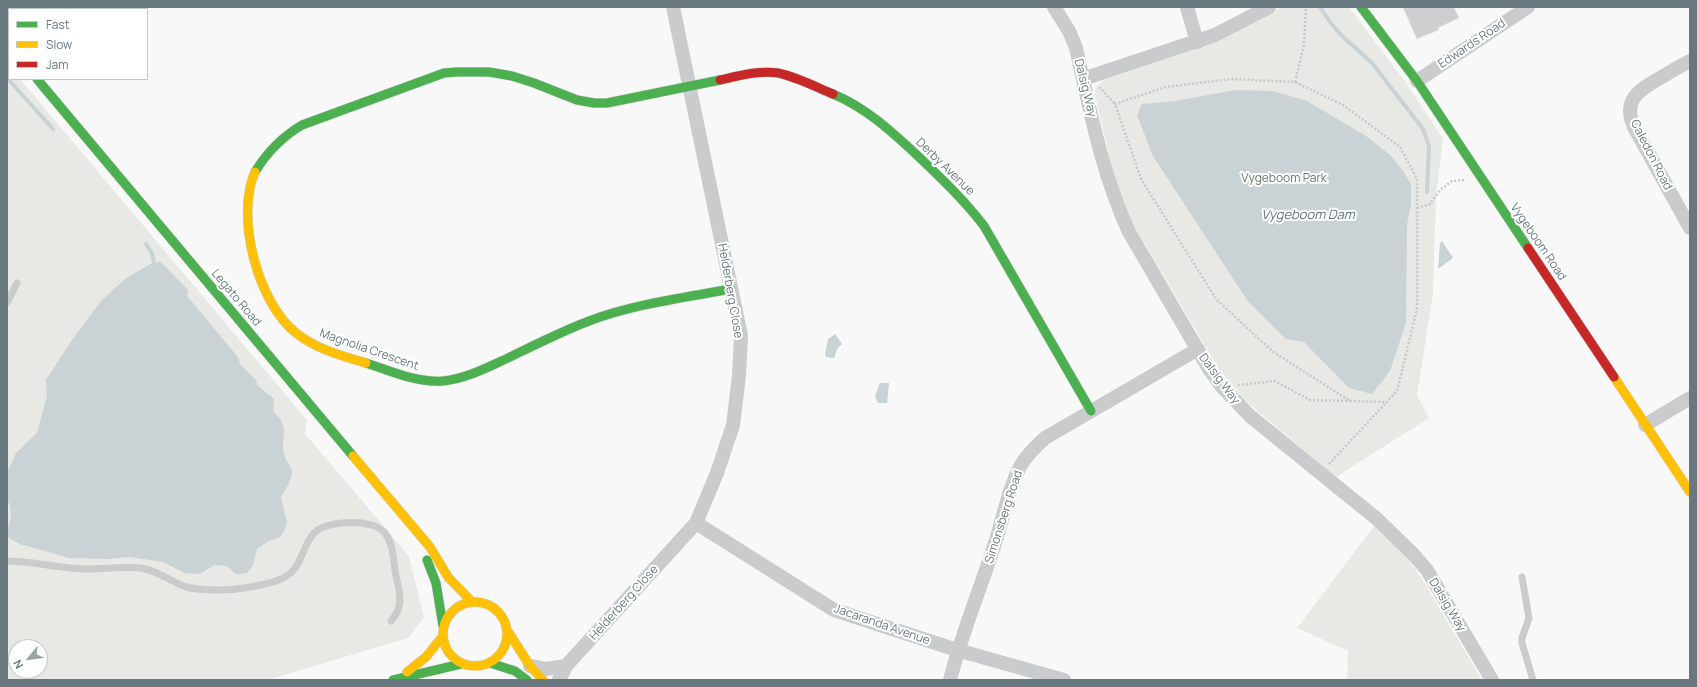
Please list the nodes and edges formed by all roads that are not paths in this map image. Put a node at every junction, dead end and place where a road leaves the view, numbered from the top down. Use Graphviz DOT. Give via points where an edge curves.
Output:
graph roads {
  1 [pos="673,7"];
  2 [pos="1054,7"];
  3 [pos="1187,7"];
  4 [pos="1269,7"];
  5 [pos="1361,7"];
  6 [pos="1528,7"];
  7 [pos="1197,42"];
  8 [pos="1690,61"];
  9 [pos="1086,78"];
  10 [pos="38,80"];
  11 [pos="1417,81"];
  12 [pos="688,85"];
  13 [pos="1690,228"];
  14 [pos="17,283"];
  15 [pos="731,289"];
  16 [pos="7,303"];
  17 [pos="1198,349"];
  18 [pos="1690,398"];
  19 [pos="1091,411"];
  20 [pos="1645,425"];
  21 [pos="1690,492"];
  22 [pos="696,523"];
  23 [pos="417,531"];
  24 [pos="7,561"];
  25 [pos="1522,578"];
  26 [pos="472,602"];
  27 [pos="391,621"];
  28 [pos="443,626"];
  29 [pos="507,630"];
  30 [pos="442,637"];
  31 [pos="957,650"];
  32 [pos="490,663"];
  33 [pos="461,664"];
  34 [pos="530,666"];
  35 [pos="566,666"];
  36 [pos="394,680"];
  37 [pos="527,680"];
  38 [pos="543,680"];
  39 [pos="559,680"];
  40 [pos="950,680"];
  41 [pos="1064,680"];
  42 [pos="1492,680"];
  43 [pos="1533,680"];
  1 -- 12 [label="street, Helderberg Close"];
  2 -- 9 [label="street, Dalsig Way" via="1073,40"];
  3 -- 7 [label="street"];
  4 -- 7 [label="street" via="1215,36"];
  5 -- 11 [label="street, Vygeboom Road"];
  6 -- 11 [label="street, Edwards Road"];
  7 -- 9 [label="street"];
  8 -- 13 [label="street, Caledon Road" via="1643,88 1634,97 1630,109 1634,127"];
  9 -- 17 [label="street, Dalsig Way" via="1108,179 1119,212 1128,232"];
  10 -- 23 [label="street, Legato Road"];
  11 -- 20 [label="street, Vygeboom Road"];
  12 -- 15 [label="street, Helderberg Close"];
  12 -- 15 [label="street, Magnolia Crescent" via="607,103 591,103 507,74 490,71 444,73 302,125 287,134 272,148 251,182 248,218 252,241 261,282 270,303 296,333 315,346 417,380 435,381 459,377 601,317 637,307"];
  12 -- 19 [label="street, Derby Avenue" via="755,73 777,73 840,97 861,108 893,133 972,210 984,226"];
  14 -- 16 [label="lane"];
  15 -- 22 [label="street, Helderberg Close" via="740,336 739,376 733,424 717,473"];
  17 -- 19 [label="street, Simonsberg Road"];
  17 -- 42 [label="street, Dalsig Way" via="1222,387 1250,416 1377,519 1421,562"];
  18 -- 20 [label="street"];
  19 -- 31 [label="street, Simonsberg Road" via="1045,438 1022,464"];
  20 -- 21 [label="street, Vygeboom Road"];
  22 -- 31 [label="street, Jacaranda Avenue" via="834,610"];
  22 -- 35 [label="street, Helderberg Close"];
  23 -- 26 [label="street, Legato Road" via="430,546 448,577"];
  23 -- 28 [label="street, Legato Road" via="436,583"];
  24 -- 27 [label="lane" via="83,569 144,569 157,572 185,587 233,590 284,578 297,565 312,535 318,530 342,523 362,523 379,528 392,546 400,601 398,612"];
  25 -- 43 [label="lane" via="1529,618 1522,643"];
  26 -- 28 [label="street" via="454,609 447,616"];
  26 -- 29 [label="street" via="486,604 498,612"];
  28 -- 30 [label="street"];
  29 -- 32 [label="street" via="504,649"];
  29 -- 34 [label="street"];
  30 -- 33 [label="street" via="445,648"];
  30 -- 36 [label="street" via="431,653 418,665"];
  31 -- 40 [label="street, Simonsberg Road"];
  31 -- 41 [label="street, Jacaranda Avenue"];
  32 -- 33 [label="street" via="480,666"];
  32 -- 37 [label="street" via="516,672"];
  33 -- 36 [label="street"];
  34 -- 35 [label="street" via="546,669"];
  34 -- 38 [label="street"];
  35 -- 39 [label="street, Helderberg Close"];
}
